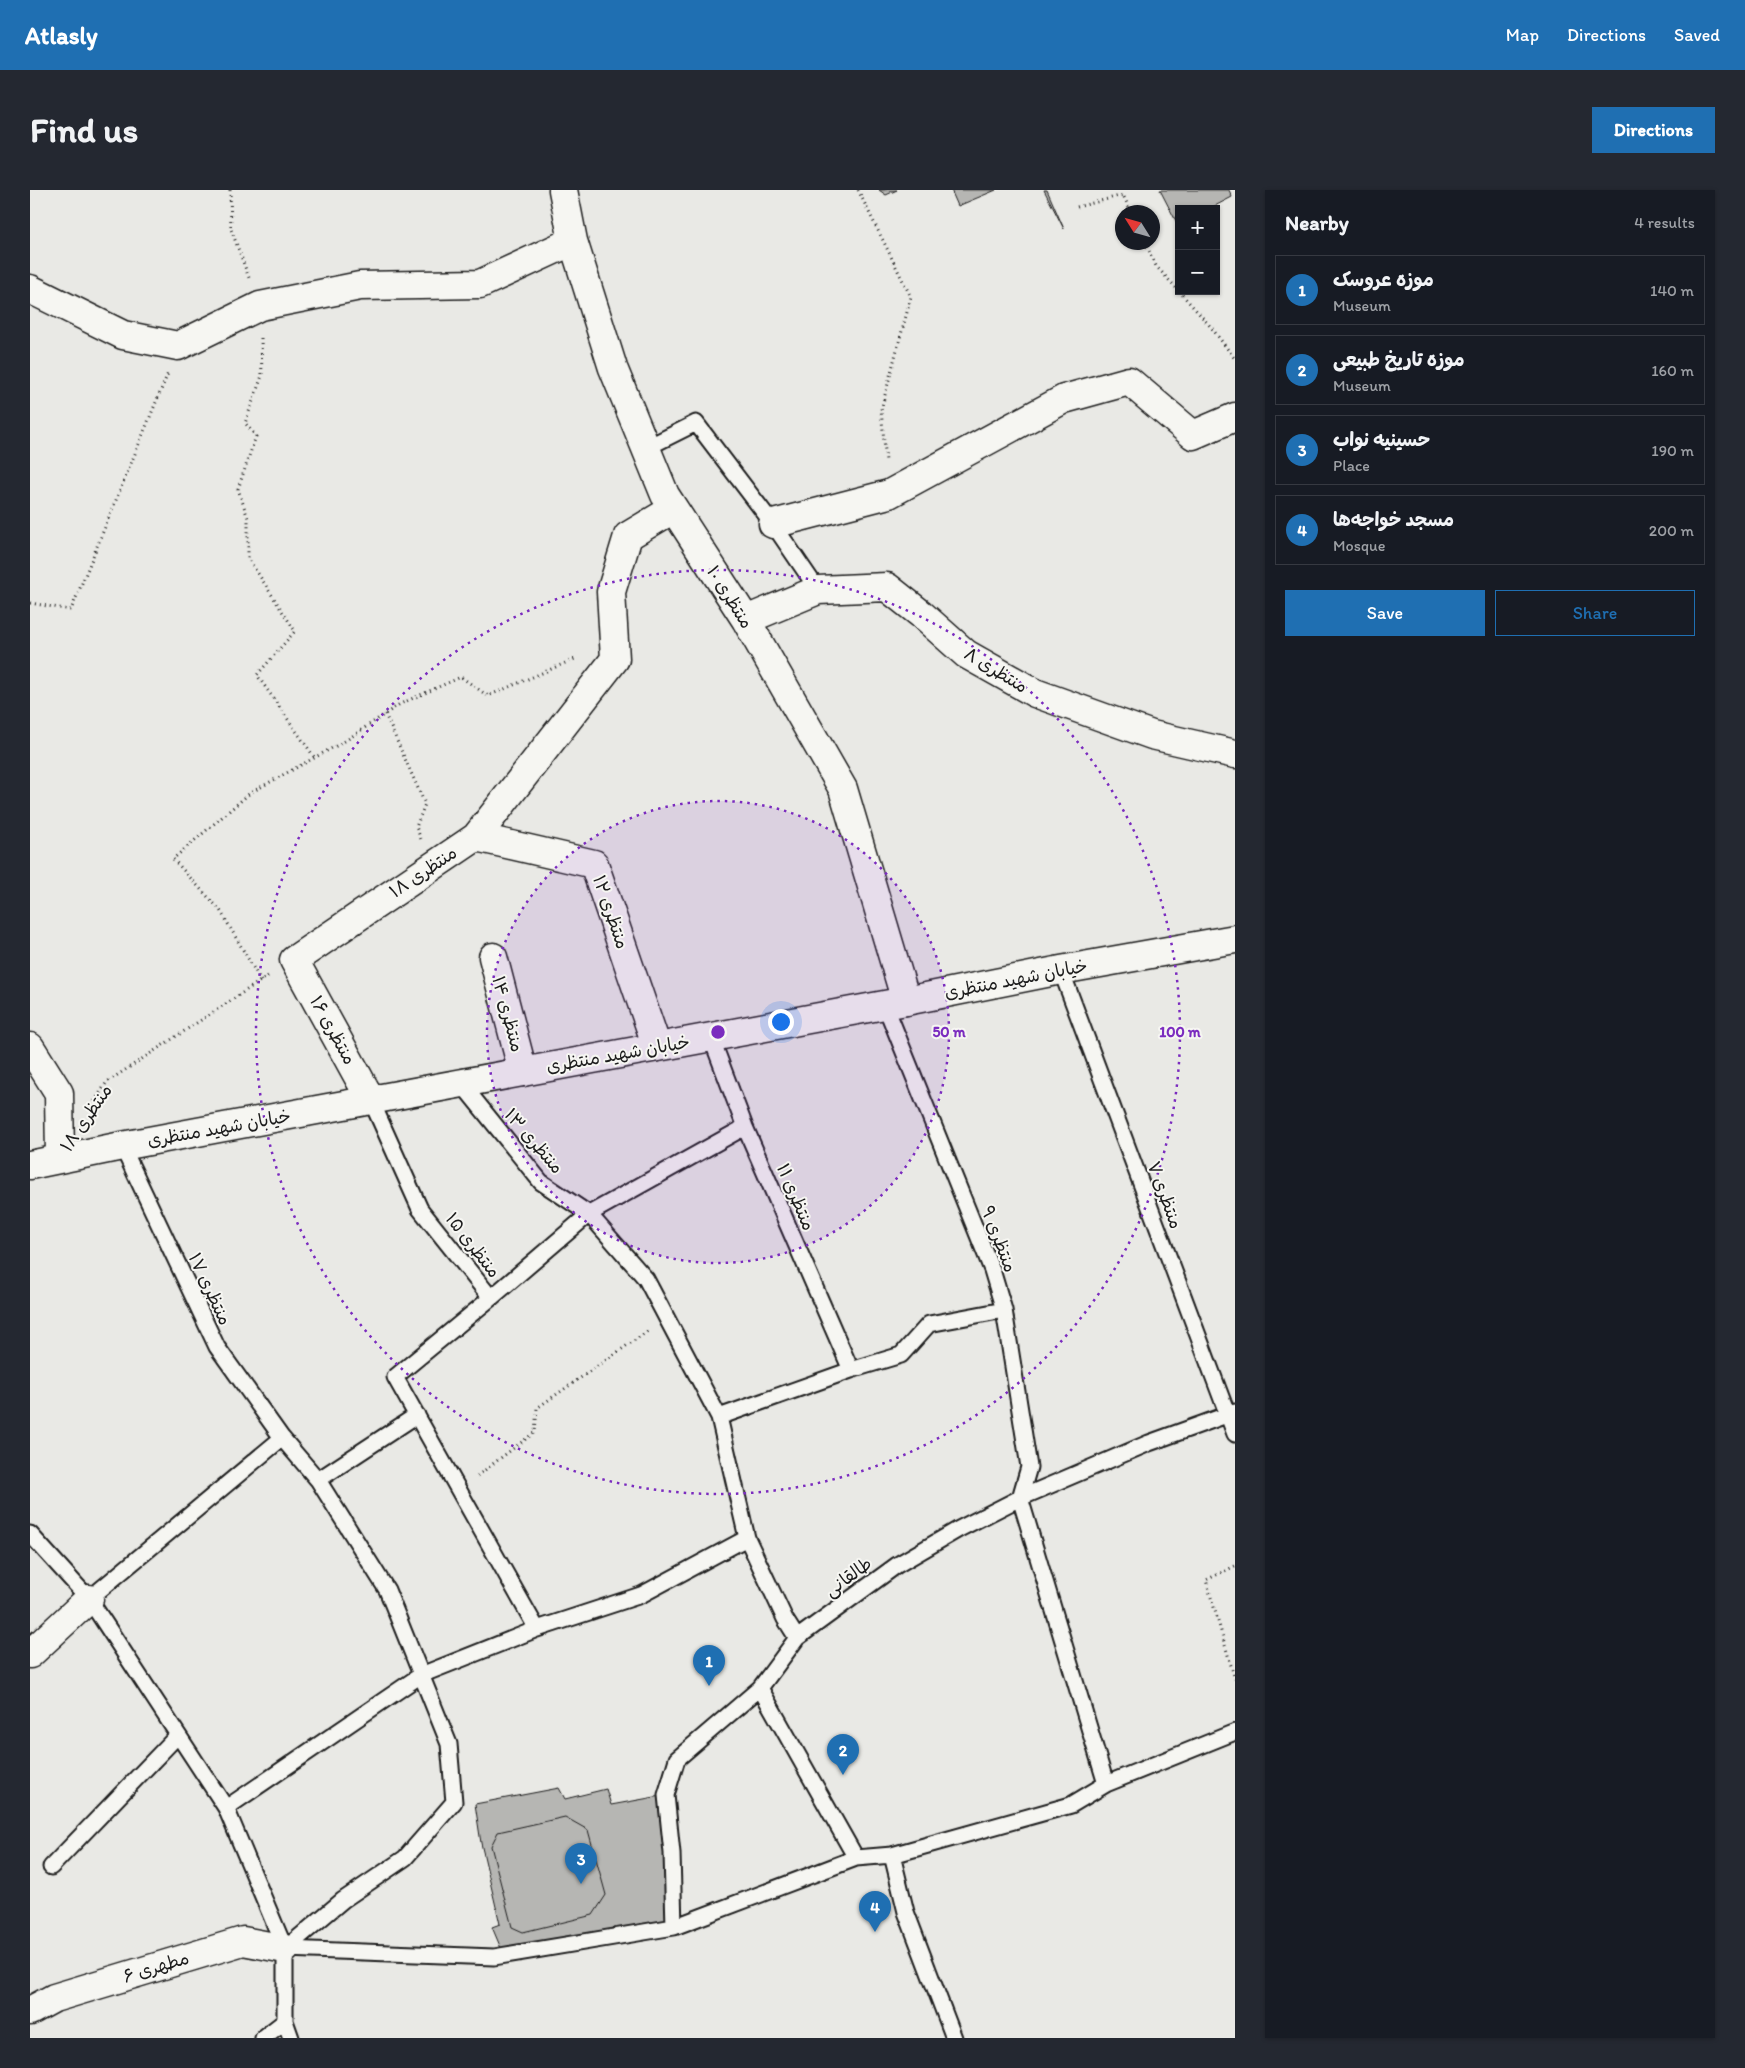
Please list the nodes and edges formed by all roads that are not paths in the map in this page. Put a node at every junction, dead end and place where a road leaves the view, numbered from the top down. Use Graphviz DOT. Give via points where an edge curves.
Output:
graph roads {
  1 [pos="563,190"];
  2 [pos="573,241"];
  3 [pos="30,289"];
  4 [pos="1235,418"];
  5 [pos="646,448"];
  6 [pos="673,509"];
  7 [pos="773,524"];
  8 [pos="818,590"];
  9 [pos="746,620"];
  10 [pos="1235,754"];
  11 [pos="476,836"];
  12 [pos="1235,939"];
  13 [pos="493,957"];
  14 [pos="294,960"];
  15 [pos="1061,970"];
  16 [pos="896,1003"];
  17 [pos="711,1037"];
  18 [pos="30,1047"];
  19 [pos="657,1047"];
  20 [pos="523,1072"];
  21 [pos="461,1083"];
  22 [pos="371,1100"];
  23 [pos="746,1127"];
  24 [pos="122,1146"];
  25 [pos="60,1157"];
  26 [pos="30,1165"];
  27 [pos="589,1214"];
  28 [pos="491,1298"];
  29 [pos="1004,1310"];
  30 [pos="851,1370"];
  31 [pos="1231,1413"];
  32 [pos="417,1415"];
  33 [pos="719,1417"];
  34 [pos="1235,1434"];
  35 [pos="282,1438"];
  36 [pos="318,1480"];
  37 [pos="1020,1498"];
  38 [pos="30,1534"];
  39 [pos="747,1538"];
  40 [pos="89,1599"];
  41 [pos="537,1628"];
  42 [pos="797,1638"];
  43 [pos="30,1654"];
  44 [pos="421,1675"];
  45 [pos="760,1688"];
  46 [pos="1235,1732"];
  47 [pos="178,1735"];
  48 [pos="1106,1784"];
  49 [pos="226,1808"];
  50 [pos="892,1854"];
  51 [pos="856,1858"];
  52 [pos="51,1867"];
  53 [pos="674,1927"];
  54 [pos="285,1949"];
  55 [pos="30,2011"];
  56 [pos="285,2021"];
  57 [pos="263,2038"];
  58 [pos="291,2038"];
  59 [pos="954,2038"];
  1 -- 2 [label="street, منتظری ۱۰"];
  2 -- 3 [label="street" via="480,284 360,286 260,306 178,346 123,335"];
  2 -- 5 [label="street, منتظری ۱۰" via="613,368"];
  4 -- 7 [label="street" via="1193,435 1129,381 1064,399 889,494"];
  5 -- 6 [label="street, منتظری ۱۰"];
  5 -- 7 [label="lane" via="696,423"];
  6 -- 9 [label="street, منتظری ۱۰"];
  6 -- 11 [label="street, منتظری ۱۸" via="628,536 611,592 615,659"];
  7 -- 8 [label="lane"];
  8 -- 9 [label="street, منتظری ۸"];
  8 -- 10 [label="street, منتظری ۸" via="887,587 966,654 1035,693 1152,735"];
  9 -- 16 [label="street, منتظری ۱۰" via="843,789"];
  11 -- 14 [label="street, منتظری ۱۸"];
  11 -- 19 [label="street, منتظری ۱۲" via="594,864"];
  12 -- 15 [label="street, خیابان شهید منتظری"];
  13 -- 20 [label="street, منتظری ۱۴"];
  14 -- 22 [label="street, منتظری ۱۶"];
  15 -- 16 [label="street, خیابان شهید منتظری"];
  15 -- 31 [label="lane, منتظری ۷"];
  16 -- 17 [label="street, خیابان شهید منتظری"];
  16 -- 29 [label="lane, منتظری ۹"];
  17 -- 19 [label="street, خیابان شهید منتظری"];
  17 -- 23 [label="lane, منتظری ۱۱"];
  18 -- 25 [label="street" via="59,1093"];
  19 -- 20 [label="street, خیابان شهید منتظری"];
  20 -- 21 [label="street, خیابان شهید منتظری"];
  21 -- 22 [label="street, خیابان شهید منتظری"];
  21 -- 27 [label="lane, منتظری ۱۳" via="540,1182"];
  22 -- 24 [label="street, خیابان شهید منتظری"];
  22 -- 28 [label="lane, منتظری ۱۵" via="420,1209"];
  23 -- 27 [label="lane, منتظری ۱۵"];
  23 -- 30 [label="lane, منتظری ۱۱"];
  24 -- 25 [label="street, خیابان شهید منتظری"];
  24 -- 35 [label="lane, منتظری ۱۷" via="217,1347"];
  25 -- 26 [label="street, خیابان شهید منتظری"];
  27 -- 28 [label="lane, منتظری ۱۵"];
  27 -- 33 [label="lane, منتظری ۱۳" via="646,1279"];
  28 -- 32 [label="lane" via="395,1377"];
  29 -- 30 [label="lane" via="929,1324 901,1355"];
  29 -- 37 [label="lane, منتظری ۹" via="1029,1467"];
  30 -- 33 [label="lane"];
  31 -- 34 [label="lane, منتظری ۷"];
  31 -- 37 [label="lane, طالقانی" via="1149,1442"];
  32 -- 36 [label="lane"];
  32 -- 41 [label="lane"];
  33 -- 39 [label="lane, منتظری ۱۳"];
  35 -- 36 [label="lane, منتظری ۱۷"];
  35 -- 40 [label="lane"];
  36 -- 44 [label="lane, منتظری ۱۷" via="387,1590"];
  37 -- 42 [label="lane, طالقانی" via="897,1565"];
  37 -- 48 [label="lane"];
  38 -- 40 [label="lane"];
  39 -- 41 [label="lane" via="641,1595"];
  39 -- 42 [label="lane, منتظری ۱۳"];
  40 -- 43 [label="street"];
  40 -- 47 [label="lane"];
  41 -- 44 [label="lane"];
  42 -- 45 [label="lane, طالقانی"];
  44 -- 49 [label="lane"];
  44 -- 54 [label="lane, منتظری ۱۷" via="449,1744 454,1802 405,1858 343,1900"];
  45 -- 51 [label="lane"];
  45 -- 53 [label="lane, طالقانی" via="678,1760 666,1795"];
  46 -- 48 [label="lane"];
  47 -- 49 [label="lane"];
  47 -- 52 [label="lane"];
  48 -- 50 [label="lane" via="1072,1805"];
  49 -- 54 [label="lane"];
  50 -- 51 [label="lane"];
  50 -- 59 [label="lane" via="906,1912"];
  51 -- 53 [label="lane"];
  53 -- 54 [label="lane" via="494,1957"];
  54 -- 55 [label="street, مطهری ۶" via="243,1941 54,1998"];
  54 -- 56 [label="lane"];
  56 -- 57 [label="lane"];
  56 -- 58 [label="lane"];
}
